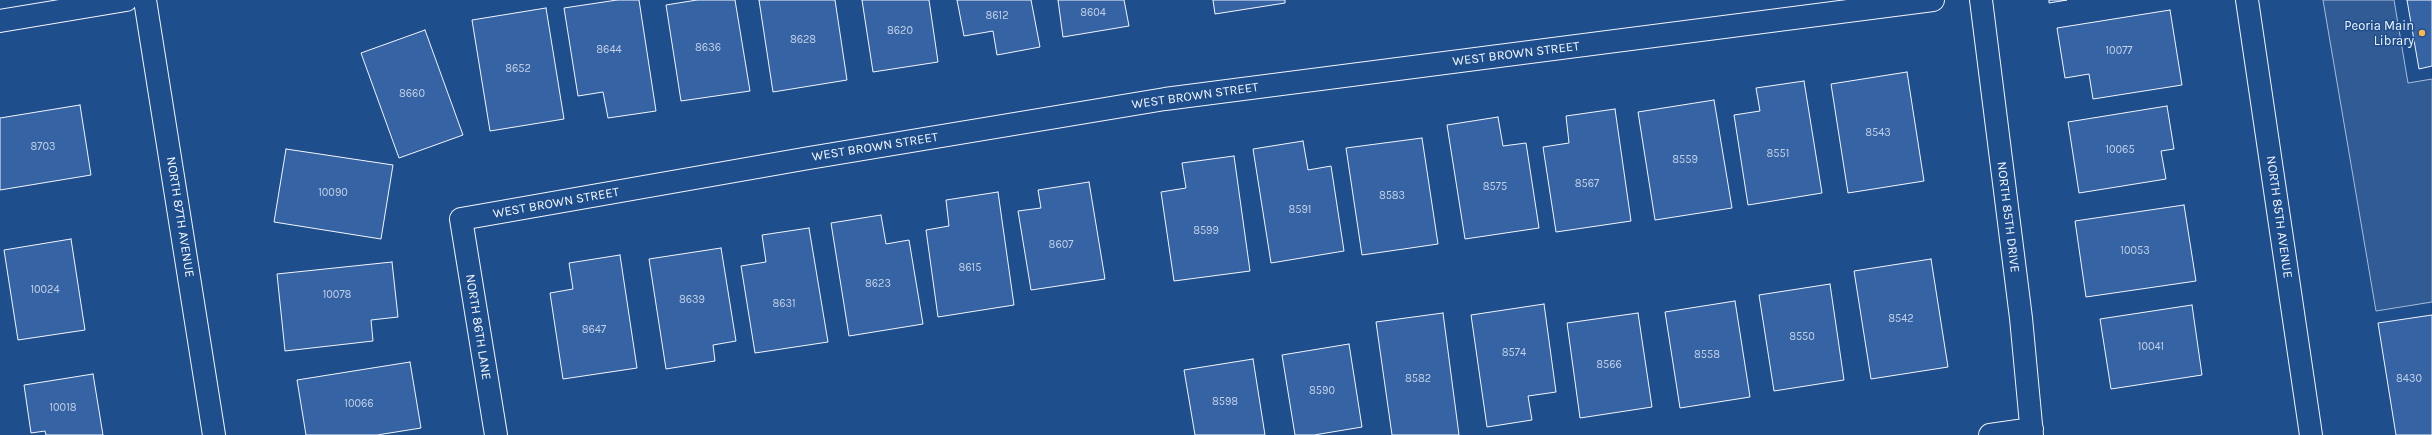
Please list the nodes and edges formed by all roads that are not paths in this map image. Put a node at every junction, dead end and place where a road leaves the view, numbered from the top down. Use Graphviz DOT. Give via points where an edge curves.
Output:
graph roads {
  1 [pos="126,0"];
  2 [pos="145,0"];
  3 [pos="1933,0"];
  4 [pos="1981,0"];
  5 [pos="2247,0"];
  6 [pos="0,21"];
  7 [pos="461,219"];
  8 [pos="2032,432"];
  9 [pos="214,435"];
  10 [pos="496,435"];
  11 [pos="1990,435"];
  12 [pos="2311,435"];
  1 -- 6 [label="street"];
  2 -- 9 [label="street, NORTH 87TH AVENUE"];
  3 -- 7 [label="street, WEST BROWN STREET" via="1165,99"];
  4 -- 8 [label="street, NORTH 85TH DRIVE" via="2021,318"];
  5 -- 12 [label="street, NORTH 85TH AVENUE"];
  7 -- 10 [label="street, NORTH 86TH LANE"];
  8 -- 11 [label="street"];
}
